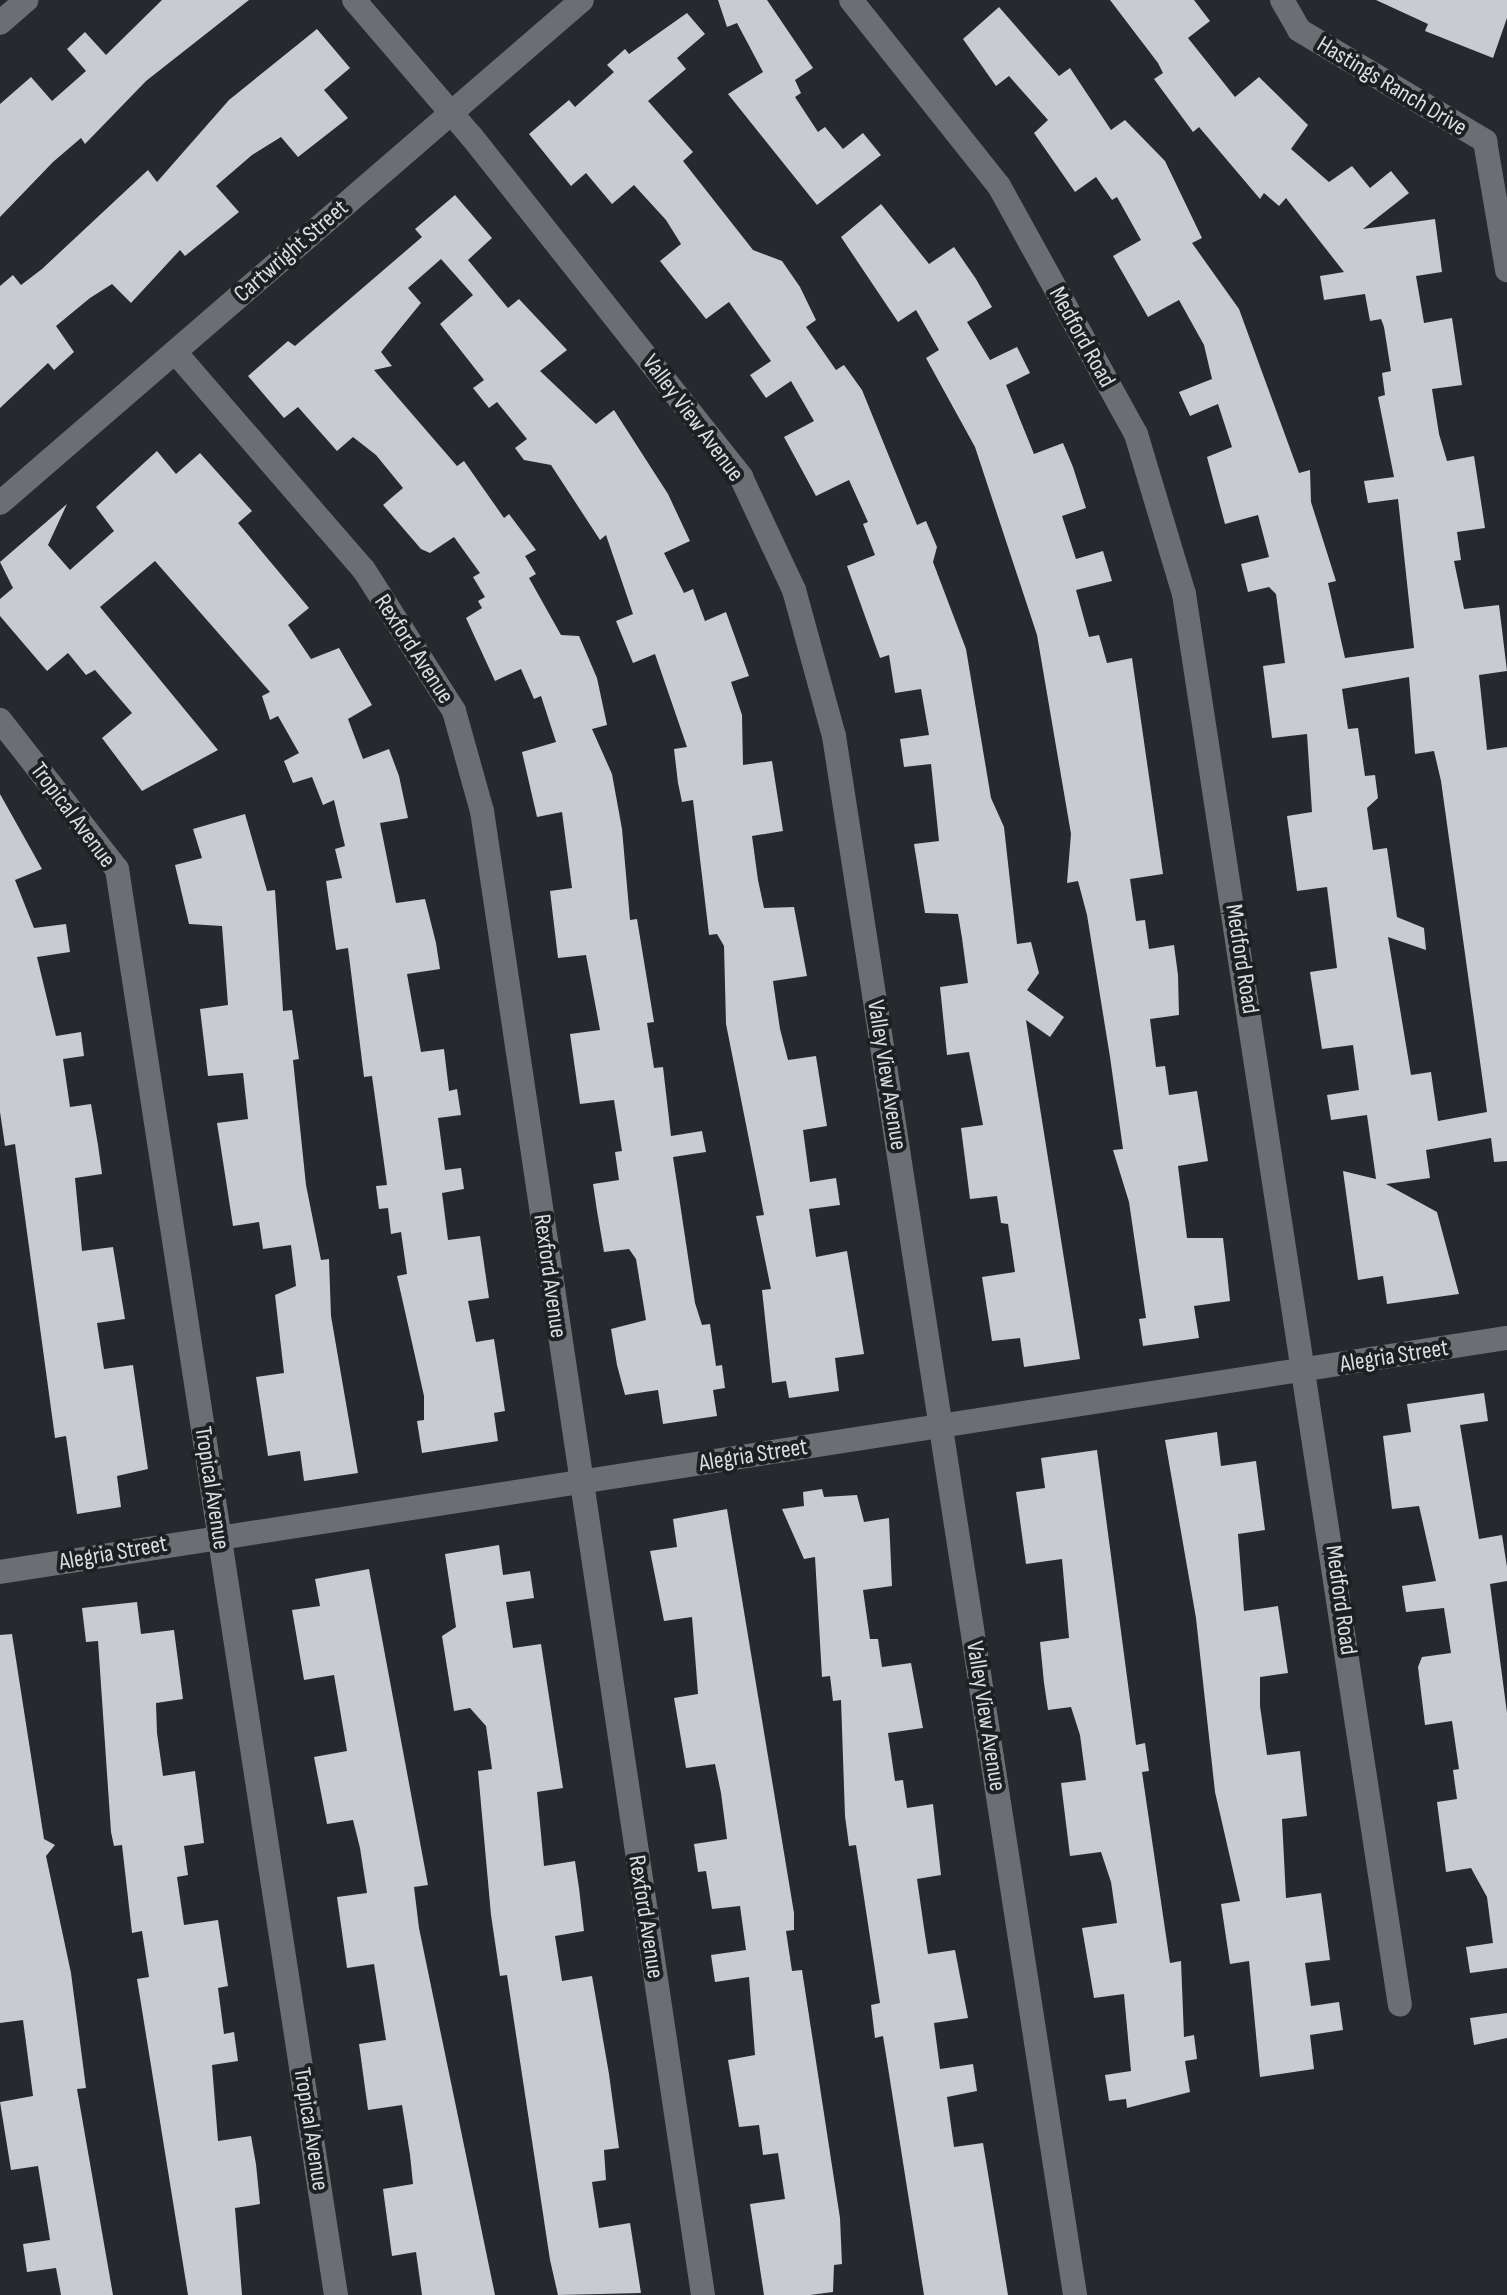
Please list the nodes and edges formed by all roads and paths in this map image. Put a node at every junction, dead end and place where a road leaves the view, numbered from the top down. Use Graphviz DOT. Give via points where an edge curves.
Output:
graph roads {
  1 [pos="26,0"];
  2 [pos="354,0"];
  3 [pos="582,0"];
  4 [pos="851,0"];
  5 [pos="1282,0"];
  6 [pos="0,23"];
  7 [pos="450,111"];
  8 [pos="1496,145"];
  9 [pos="1507,270"];
  10 [pos="175,352"];
  11 [pos="0,503"];
  12 [pos="0,720"];
  13 [pos="1507,1338"];
  14 [pos="1308,1370"];
  15 [pos="942,1426"];
  16 [pos="580,1481"];
  17 [pos="220,1534"];
  18 [pos="0,1572"];
  19 [pos="1400,2005"];
  20 [pos="336,2295"];
  21 [pos="703,2295"];
  22 [pos="1075,2295"];
  1 -- 6 [label="street"];
  2 -- 7 [label="street, Valley View Avenue"];
  3 -- 7 [label="street, Cartwright Street"];
  4 -- 14 [label="street, Medford Road" via="999,186 1136,434 1184,594"];
  5 -- 8 [label="street, Hastings Ranch Drive" via="1299,30"];
  7 -- 10 [label="street, Cartwright Street"];
  7 -- 15 [label="street, Valley View Avenue" via="741,477 794,590 834,736"];
  8 -- 9 [label="street, Hastings Ranch Drive"];
  10 -- 11 [label="street, Cartwright Street"];
  10 -- 16 [label="street, Rexford Avenue" via="364,570 454,711 482,811"];
  12 -- 17 [label="street, Tropical Avenue" via="117,869"];
  13 -- 14 [label="street, Alegria Street"];
  14 -- 15 [label="street, Alegria Street"];
  14 -- 19 [label="street, Medford Road"];
  15 -- 16 [label="street, Alegria Street"];
  15 -- 22 [label="street, Valley View Avenue"];
  16 -- 17 [label="street, Alegria Street"];
  16 -- 21 [label="street, Rexford Avenue"];
  17 -- 18 [label="street, Alegria Street"];
  17 -- 20 [label="street, Tropical Avenue"];
}
